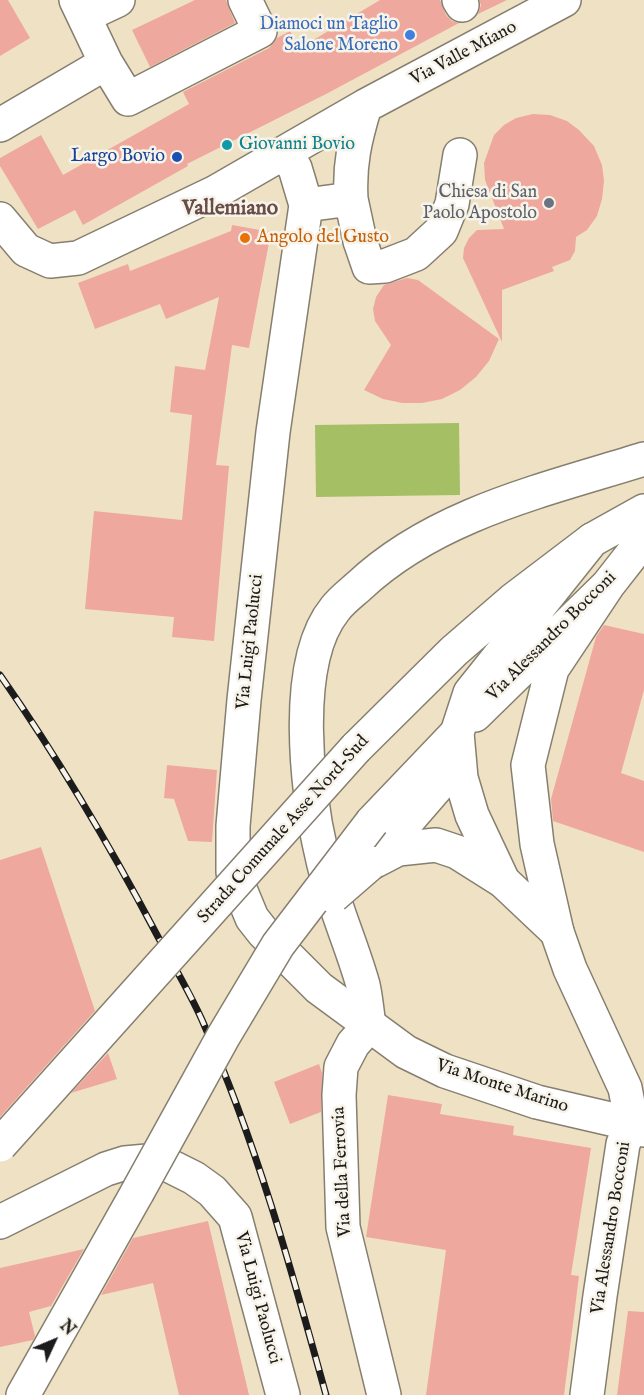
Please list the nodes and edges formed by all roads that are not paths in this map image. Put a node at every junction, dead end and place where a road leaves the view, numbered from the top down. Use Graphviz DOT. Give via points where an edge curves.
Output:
graph roads {
  1 [pos="118,0"];
  2 [pos="245,0"];
  3 [pos="564,0"];
  4 [pos="80,8"];
  5 [pos="468,17"];
  6 [pos="106,63"];
  7 [pos="365,106"];
  8 [pos="0,125"];
  9 [pos="284,154"];
  10 [pos="460,155"];
  11 [pos="351,199"];
  12 [pos="306,205"];
  13 [pos="0,219"];
  14 [pos="644,459"];
  15 [pos="644,511"];
  16 [pos="644,539"];
  17 [pos="592,540"];
  18 [pos="608,585"];
  19 [pos="456,733"];
  20 [pos="371,863"];
  21 [pos="329,879"];
  22 [pos="503,880"];
  23 [pos="557,932"];
  24 [pos="278,945"];
  25 [pos="369,1026"];
  26 [pos="604,1040"];
  27 [pos="644,1079"];
  28 [pos="638,1127"];
  29 [pos="0,1145"];
  30 [pos="0,1222"];
  31 [pos="23,1395"];
  32 [pos="283,1395"];
  33 [pos="384,1395"];
  34 [pos="588,1395"];
  1 -- 4 [label="main road"];
  2 -- 6 [label="main road" via="260,31 128,99"];
  3 -- 5 [label="main road, Via Valle Miano"];
  4 -- 6 [label="main road"];
  5 -- 7 [label="main road, Via Valle Miano" via="395,90"];
  6 -- 8 [label="main road"];
  7 -- 9 [label="main road, Via Valle Miano"];
  7 -- 11 [label="main road" via="349,173"];
  9 -- 12 [label="main road" via="295,168"];
  9 -- 13 [label="main road, Via Valle Miano" via="214,193 78,258 50,261 26,250"];
  10 -- 11 [label="main road" via="452,204 441,231 416,254 385,266 369,267"];
  11 -- 12 [label="main road"];
  12 -- 25 [label="main road, Via Luigi Paolucci" via="273,432 244,700 233,872 252,918 263,932 319,988"];
  14 -- 21 [label="main road" via="483,510 396,554 334,609 320,635 310,672 306,715 309,780"];
  15 -- 17 [label="main road"];
  16 -- 18 [label="main road, Via Alessandro Bocconi"];
  17 -- 19 [label="main road" via="470,693"];
  17 -- 29 [label="main road, Strada Comunale Asse Nord-Sud, bridge" via="454,651 356,748"];
  18 -- 19 [label="main road, Via Alessandro Bocconi"];
  18 -- 23 [label="main road, Via Alessandro Bocconi" via="552,669 528,765 537,844"];
  19 -- 20 [label="main road" via="448,774"];
  19 -- 21 [label="main road, bridge" via="372,822"];
  19 -- 22 [label="main road" via="461,778 472,815"];
  20 -- 22 [label="main road" via="398,849 436,845 457,852"];
  20 -- 24 [label="main road, bridge"];
  21 -- 24 [label="main road, bridge"];
  21 -- 25 [label="main road" via="363,987"];
  22 -- 23 [label="main road"];
  23 -- 26 [label="main road, Via Alessandro Bocconi"];
  24 -- 31 [label="main road, bridge"];
  25 -- 28 [label="main road, Via Monte Marino" via="406,1052 445,1071 537,1102"];
  25 -- 33 [label="main road, Via della Ferrovia" via="353,1044 341,1067 343,1227"];
  26 -- 27 [label="main road"];
  26 -- 28 [label="main road, Via Alessandro Bocconi"];
  28 -- 34 [label="main road, Via Alessandro Bocconi" via="623,1144"];
  30 -- 32 [label="main road, Via Luigi Paolucci" via="125,1163 147,1161 168,1165 194,1178 236,1217"];
}
